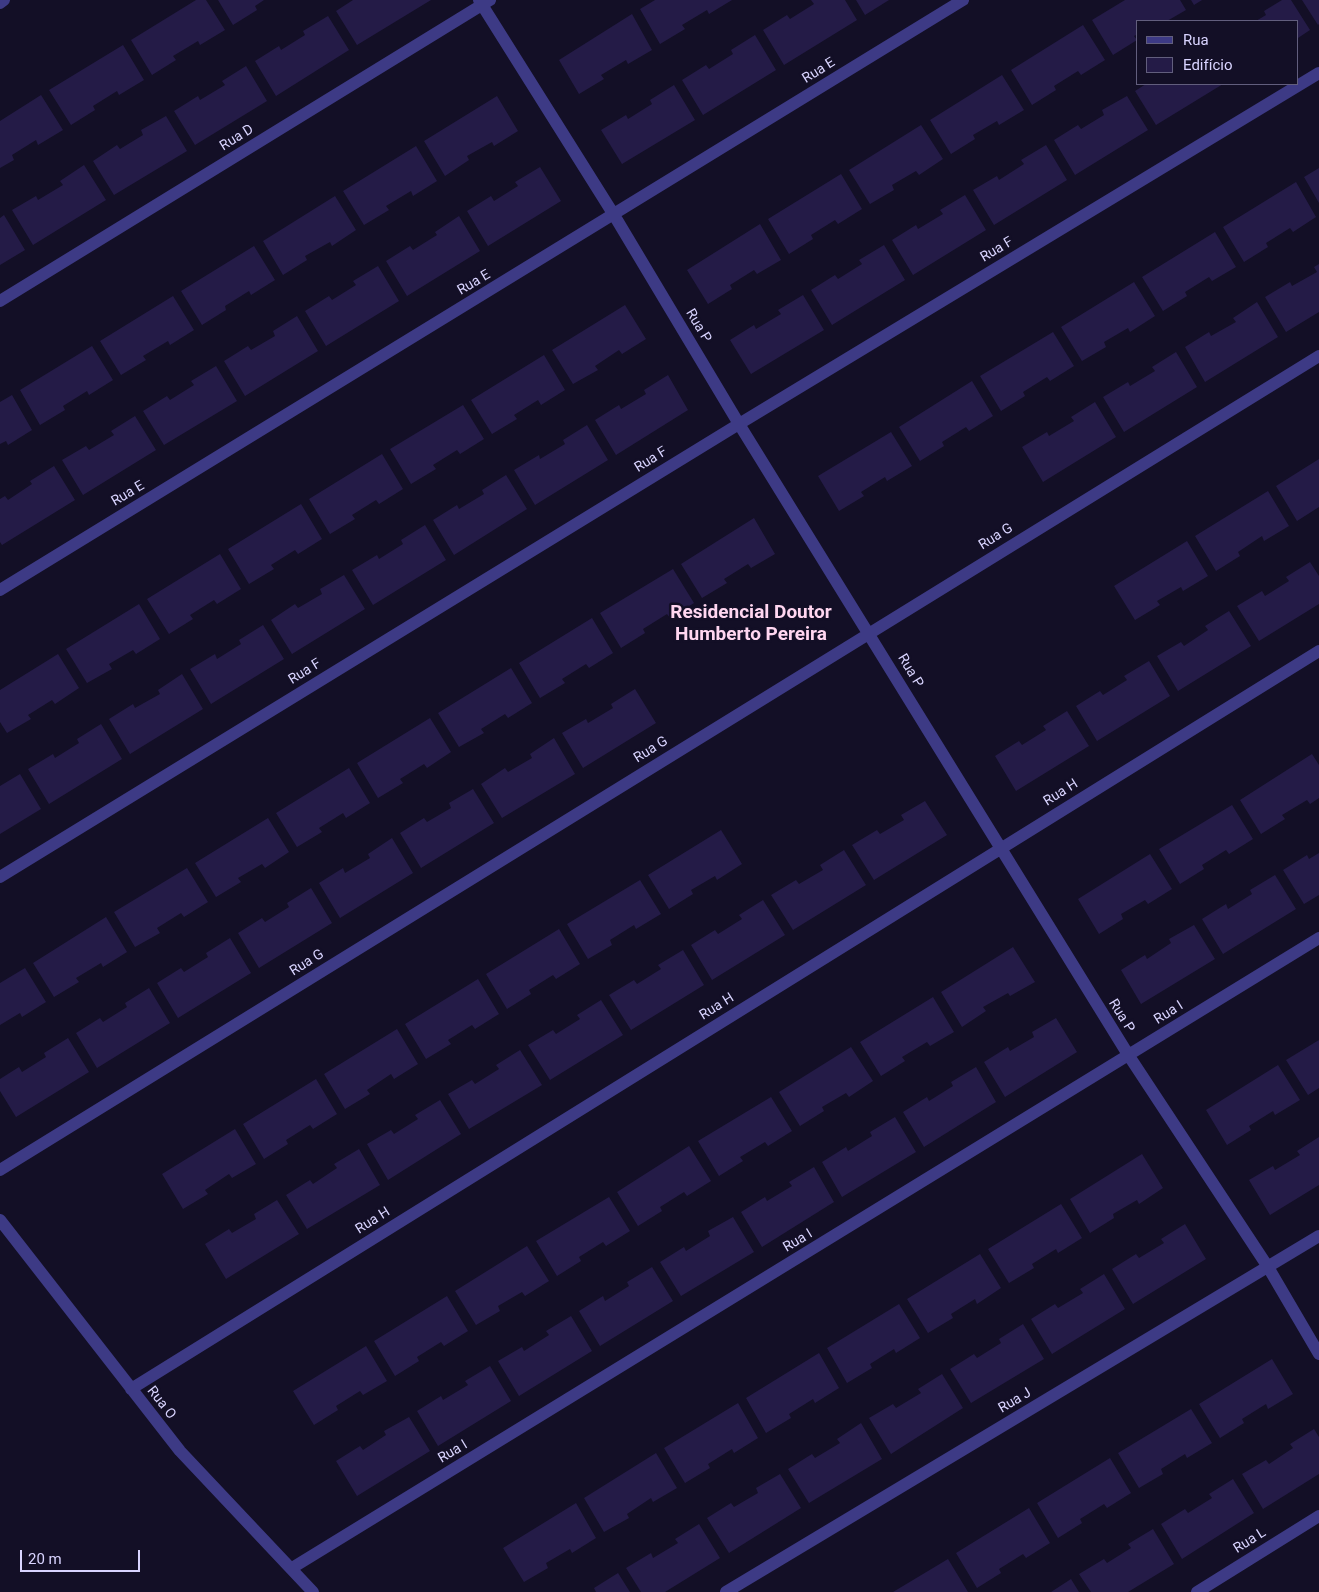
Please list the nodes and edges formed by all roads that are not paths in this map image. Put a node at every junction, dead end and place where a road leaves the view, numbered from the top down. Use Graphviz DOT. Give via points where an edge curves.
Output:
graph roads {
  1 [pos="4,0"];
  2 [pos="963,0"];
  3 [pos="484,2"];
  4 [pos="0,3"];
  5 [pos="1319,73"];
  6 [pos="614,216"];
  7 [pos="0,301"];
  8 [pos="1319,356"];
  9 [pos="739,424"];
  10 [pos="0,590"];
  11 [pos="869,633"];
  12 [pos="1319,651"];
  13 [pos="1000,848"];
  14 [pos="0,877"];
  15 [pos="1319,938"];
  16 [pos="1128,1056"];
  17 [pos="0,1170"];
  18 [pos="0,1220"];
  19 [pos="1319,1236"];
  20 [pos="1268,1268"];
  21 [pos="1319,1354"];
  22 [pos="132,1389"];
  23 [pos="1319,1516"];
  24 [pos="292,1568"];
  25 [pos="313,1592"];
  26 [pos="726,1592"];
  27 [pos="1197,1592"];
  1 -- 4 [label="street"];
  2 -- 6 [label="street, Rua E"];
  3 -- 6 [label="street, Rua P"];
  3 -- 7 [label="street, Rua D"];
  5 -- 9 [label="street, Rua F"];
  6 -- 9 [label="street, Rua P"];
  6 -- 10 [label="street, Rua E"];
  8 -- 11 [label="street, Rua G"];
  9 -- 11 [label="street, Rua P"];
  9 -- 14 [label="street, Rua F"];
  11 -- 13 [label="street, Rua P"];
  11 -- 17 [label="street, Rua G"];
  12 -- 13 [label="street, Rua H"];
  13 -- 16 [label="street, Rua P"];
  13 -- 22 [label="street, Rua H"];
  15 -- 16 [label="street, Rua I"];
  16 -- 20 [label="street, Rua P"];
  16 -- 24 [label="street, Rua I"];
  18 -- 22 [label="street, Rua O"];
  19 -- 20 [label="street, Rua J"];
  20 -- 21 [label="street, Rua P"];
  20 -- 26 [label="street, Rua J"];
  22 -- 24 [label="street, Rua O" via="180,1451"];
  23 -- 27 [label="street, Rua L"];
  24 -- 25 [label="street, Rua O"];
}
